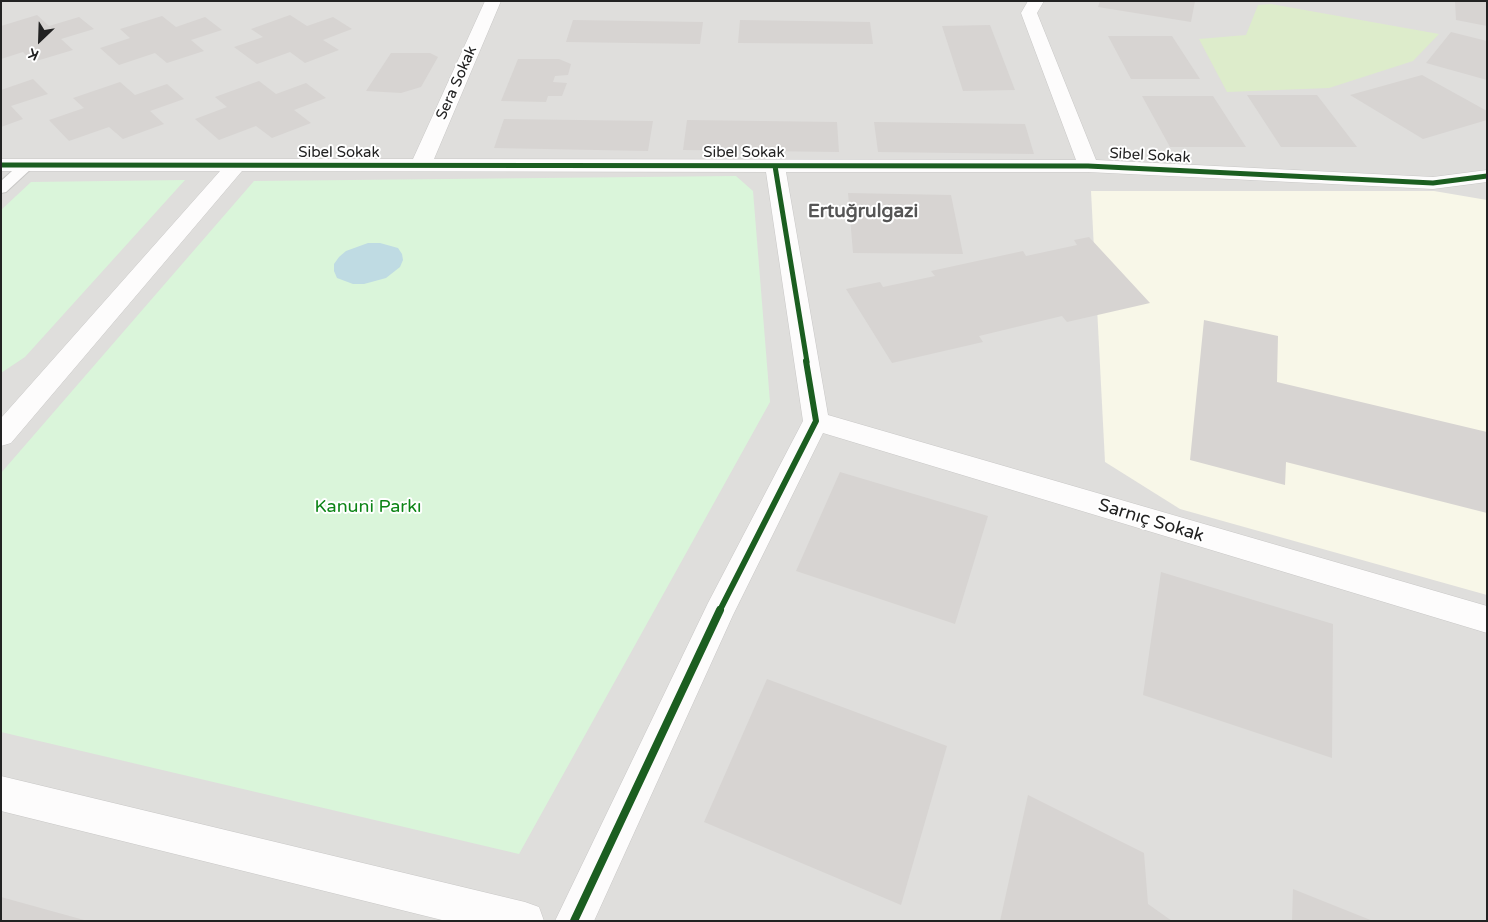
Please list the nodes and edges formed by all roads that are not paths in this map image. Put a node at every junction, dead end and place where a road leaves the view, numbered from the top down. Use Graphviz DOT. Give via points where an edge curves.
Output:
graph roads {
  1 [pos="492,1"];
  2 [pos="1036,1"];
  3 [pos="1,165"];
  4 [pos="27,165"];
  5 [pos="237,165"];
  6 [pos="421,165"];
  7 [pos="775,166"];
  8 [pos="1088,166"];
  9 [pos="1487,176"];
  10 [pos="1,190"];
  11 [pos="816,421"];
  12 [pos="1,436"];
  13 [pos="1487,620"];
  14 [pos="1,793"];
  15 [pos="525,921"];
  16 [pos="574,921"];
  1 -- 6 [label="street, Sera Sokak"];
  2 -- 8 [label="street" via="1029,13"];
  3 -- 4 [label="street, Sibel Sokak"];
  4 -- 5 [label="street, Sibel Sokak"];
  4 -- 10 [label="lane"];
  5 -- 6 [label="street, Sibel Sokak"];
  5 -- 12 [label="street"];
  6 -- 7 [label="street, Sibel Sokak"];
  7 -- 8 [label="street, Sibel Sokak"];
  7 -- 11 [label="street"];
  8 -- 9 [label="street, Sibel Sokak" via="1433,182"];
  11 -- 13 [label="street, Sarnıç Sokak"];
  11 -- 16 [label="street" via="719,612"];
  14 -- 15 [label="street"];
}
